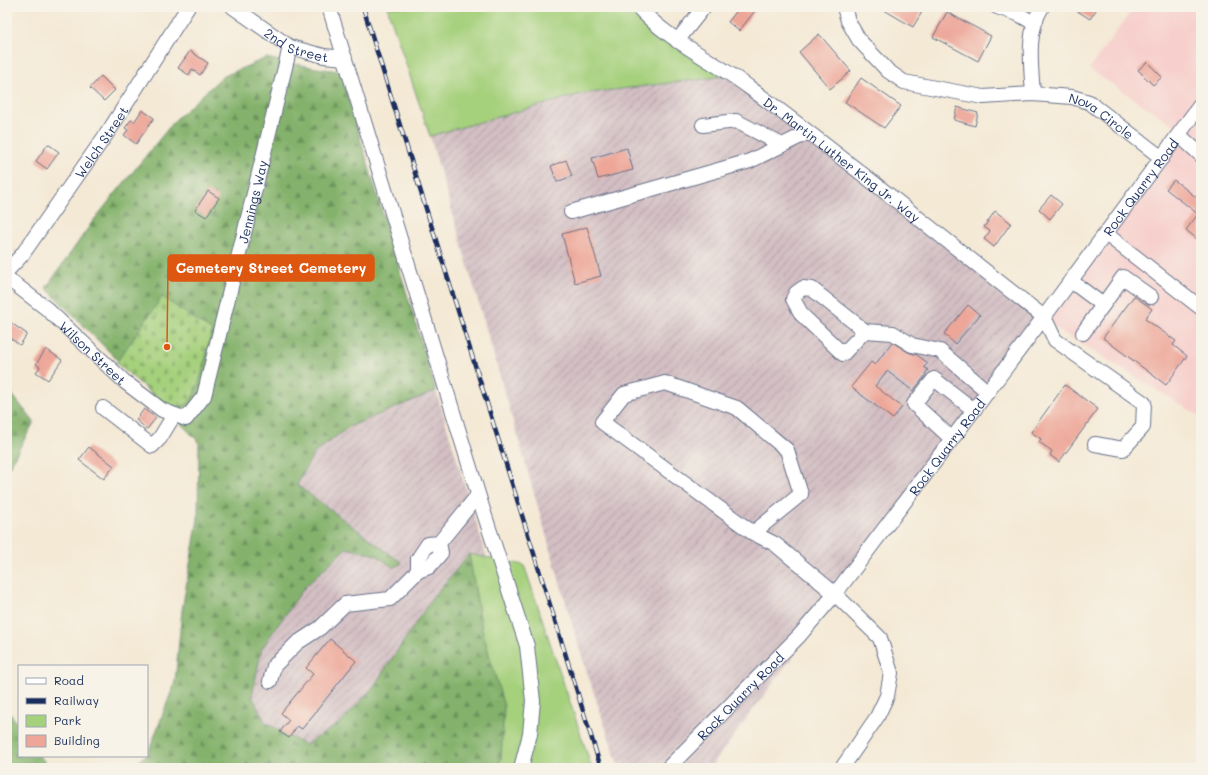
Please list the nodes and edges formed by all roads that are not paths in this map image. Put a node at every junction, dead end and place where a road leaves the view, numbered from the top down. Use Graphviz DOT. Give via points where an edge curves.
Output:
graph roads {
  1 [pos="188,7"];
  2 [pos="233,7"];
  3 [pos="328,7"];
  4 [pos="638,7"];
  5 [pos="704,7"];
  6 [pos="844,7"];
  7 [pos="997,7"];
  8 [pos="1042,7"];
  9 [pos="1034,23"];
  10 [pos="677,42"];
  11 [pos="290,47"];
  12 [pos="346,58"];
  13 [pos="1033,94"];
  14 [pos="1201,104"];
  15 [pos="703,125"];
  16 [pos="807,133"];
  17 [pos="1178,135"];
  18 [pos="782,145"];
  19 [pos="1201,155"];
  20 [pos="1162,158"];
  21 [pos="571,212"];
  22 [pos="1106,234"];
  23 [pos="7,271"];
  24 [pos="7,278"];
  25 [pos="1071,281"];
  26 [pos="1151,298"];
  27 [pos="1103,304"];
  28 [pos="1201,308"];
  29 [pos="1044,317"];
  30 [pos="865,331"];
  31 [pos="1083,333"];
  32 [pos="988,392"];
  33 [pos="103,408"];
  34 [pos="974,410"];
  35 [pos="180,417"];
  36 [pos="952,439"];
  37 [pos="1094,444"];
  38 [pos="478,495"];
  39 [pos="753,533"];
  40 [pos="835,594"];
  41 [pos="270,681"];
  42 [pos="669,766"];
  43 [pos="521,768"];
  44 [pos="842,768"];
  1 -- 23 [label="street, Welch Street" via="151,68 106,134 22,254"];
  2 -- 11 [label="street, 2nd Street"];
  3 -- 12 [label="street"];
  4 -- 10 [label="street, Dr. Martin Luther King Jr. Way"];
  5 -- 10 [label="street"];
  6 -- 13 [label="street, Nova Circle" via="848,21 859,40 888,71 904,82 983,97"];
  7 -- 9 [label="street"];
  8 -- 9 [label="street"];
  9 -- 13 [label="street" via="1031,43"];
  10 -- 16 [label="street, Dr. Martin Luther King Jr. Way" via="749,87"];
  11 -- 12 [label="street, 2nd Street" via="324,56"];
  11 -- 35 [label="street, Jennings Way" via="204,396"];
  12 -- 38 [label="street"];
  13 -- 20 [label="street, Nova Circle" via="1072,97 1089,102"];
  14 -- 17 [label="street, Rock Quarry Road"];
  15 -- 18 [label="street" via="736,122"];
  16 -- 18 [label="street"];
  16 -- 29 [label="street, Dr. Martin Luther King Jr. Way"];
  17 -- 19 [label="street"];
  17 -- 20 [label="street, Rock Quarry Road"];
  18 -- 21 [label="street" via="750,161"];
  20 -- 22 [label="street, Rock Quarry Road"];
  22 -- 25 [label="street, Rock Quarry Road"];
  22 -- 28 [label="street"];
  24 -- 35 [label="street, Wilson Street" via="47,309 125,382 162,410"];
  25 -- 27 [label="street"];
  25 -- 29 [label="street, Rock Quarry Road"];
  26 -- 27 [label="street" via="1123,277"];
  27 -- 31 [label="street"];
  29 -- 32 [label="street, Rock Quarry Road"];
  29 -- 37 [label="street" via="1055,340 1144,403 1143,427 1123,449"];
  30 -- 30 [label="street" via="812,289 804,288 796,293 793,299 802,315 843,354"];
  30 -- 32 [label="street" via="893,333 912,345 940,351"];
  32 -- 34 [label="street, Rock Quarry Road"];
  33 -- 35 [label="street, Jennings Way" via="152,446"];
  34 -- 36 [label="street, Rock Quarry Road"];
  34 -- 36 [label="street" via="934,379 914,404"];
  36 -- 40 [label="street, Rock Quarry Road"];
  38 -- 41 [label="street" via="439,543 428,544 418,559 418,571 390,599 345,604 320,628 297,643 274,666"];
  38 -- 43 [label="street" via="527,646 534,701 530,734"];
  39 -- 39 [label="street" via="602,422 624,394 665,383 737,408 787,450 801,494"];
  39 -- 40 [label="street" via="775,544"];
  40 -- 42 [label="street, Rock Quarry Road" via="799,636"];
  40 -- 44 [label="street" via="880,638 891,673 887,696 877,717"];
}
